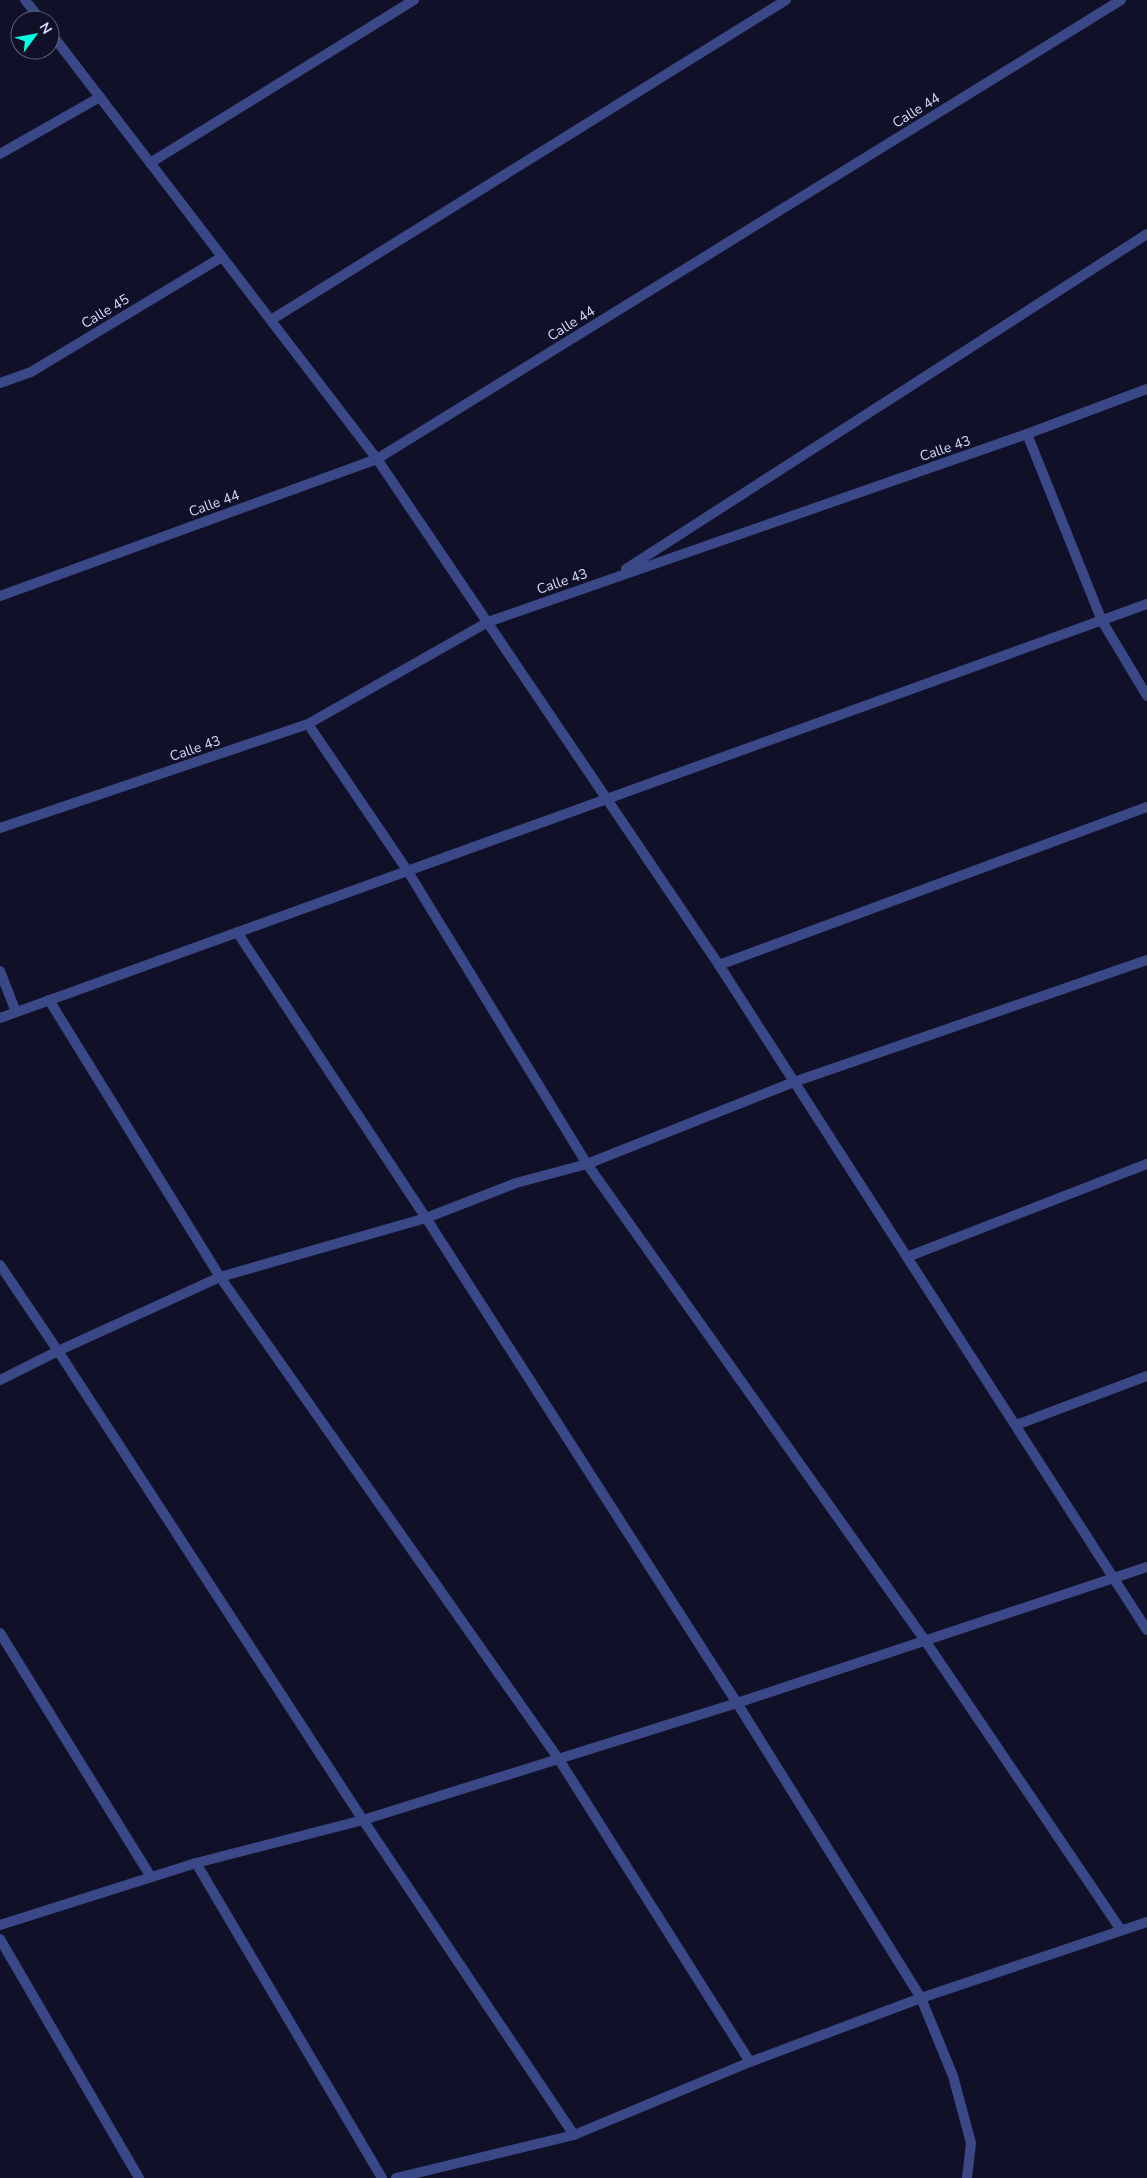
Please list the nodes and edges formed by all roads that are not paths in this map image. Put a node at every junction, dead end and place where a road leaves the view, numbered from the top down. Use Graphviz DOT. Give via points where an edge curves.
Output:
graph roads {
  1 [pos="414,0"];
  2 [pos="786,0"];
  3 [pos="1121,0"];
  4 [pos="60,45"];
  5 [pos="100,97"];
  6 [pos="0,154"];
  7 [pos="150,163"];
  8 [pos="1147,234"];
  9 [pos="222,257"];
  10 [pos="270,320"];
  11 [pos="0,383"];
  12 [pos="1147,389"];
  13 [pos="1027,434"];
  14 [pos="377,459"];
  15 [pos="612,578"];
  16 [pos="0,596"];
  17 [pos="1147,604"];
  18 [pos="1102,621"];
  19 [pos="488,622"];
  20 [pos="1147,696"];
  21 [pos="308,724"];
  22 [pos="607,798"];
  23 [pos="1147,807"];
  24 [pos="0,828"];
  25 [pos="407,870"];
  26 [pos="236,932"];
  27 [pos="1147,960"];
  28 [pos="719,964"];
  29 [pos="0,971"];
  30 [pos="50,1000"];
  31 [pos="16,1012"];
  32 [pos="0,1018"];
  33 [pos="794,1082"];
  34 [pos="587,1164"];
  35 [pos="1147,1164"];
  36 [pos="426,1218"];
  37 [pos="907,1256"];
  38 [pos="0,1265"];
  39 [pos="220,1277"];
  40 [pos="58,1351"];
  41 [pos="1147,1376"];
  42 [pos="0,1380"];
  43 [pos="1016,1425"];
  44 [pos="1147,1567"];
  45 [pos="1114,1578"];
  46 [pos="1147,1630"];
  47 [pos="0,1633"];
  48 [pos="924,1639"];
  49 [pos="737,1703"];
  50 [pos="558,1758"];
  51 [pos="363,1820"];
  52 [pos="196,1863"];
  53 [pos="151,1877"];
  54 [pos="1147,1922"];
  55 [pos="0,1925"];
  56 [pos="1121,1930"];
  57 [pos="0,1939"];
  58 [pos="921,1998"];
  59 [pos="750,2062"];
  60 [pos="574,2136"];
  61 [pos="139,2178"];
  62 [pos="382,2178"];
  63 [pos="396,2178"];
  64 [pos="967,2178"];
  1 -- 7 [label="street"];
  2 -- 10 [label="street"];
  3 -- 14 [label="street, Calle 44"];
  4 -- 5 [label="street"];
  5 -- 6 [label="street"];
  5 -- 7 [label="street"];
  7 -- 9 [label="street"];
  8 -- 15 [label="street"];
  9 -- 10 [label="street"];
  9 -- 11 [label="street, Calle 45" via="31,372"];
  10 -- 14 [label="street"];
  12 -- 13 [label="street, Calle 43"];
  13 -- 15 [label="street, Calle 43"];
  13 -- 18 [label="street"];
  14 -- 16 [label="street, Calle 44"];
  14 -- 19 [label="street"];
  15 -- 19 [label="street, Calle 43"];
  17 -- 18 [label="street"];
  18 -- 20 [label="street"];
  18 -- 22 [label="street"];
  19 -- 21 [label="street, Calle 43"];
  19 -- 22 [label="street"];
  21 -- 24 [label="street, Calle 43"];
  21 -- 25 [label="street"];
  22 -- 25 [label="street"];
  22 -- 28 [label="street"];
  23 -- 28 [label="street"];
  25 -- 26 [label="street"];
  25 -- 34 [label="street"];
  26 -- 30 [label="street"];
  26 -- 36 [label="street"];
  27 -- 33 [label="street"];
  28 -- 33 [label="street"];
  29 -- 31 [label="street"];
  30 -- 31 [label="street"];
  30 -- 39 [label="street"];
  31 -- 32 [label="street"];
  33 -- 34 [label="street"];
  33 -- 37 [label="street"];
  34 -- 36 [label="street" via="516,1183"];
  34 -- 48 [label="street"];
  35 -- 37 [label="street"];
  36 -- 39 [label="street"];
  36 -- 49 [label="street"];
  37 -- 43 [label="street"];
  38 -- 40 [label="street"];
  39 -- 40 [label="street"];
  39 -- 50 [label="street"];
  40 -- 42 [label="street"];
  40 -- 51 [label="street"];
  41 -- 43 [label="street"];
  43 -- 45 [label="street"];
  44 -- 45 [label="street"];
  45 -- 46 [label="street"];
  45 -- 48 [label="street"];
  47 -- 53 [label="street"];
  48 -- 49 [label="street"];
  48 -- 56 [label="street"];
  49 -- 50 [label="street"];
  49 -- 58 [label="street"];
  50 -- 51 [label="street"];
  50 -- 59 [label="street"];
  51 -- 52 [label="street"];
  51 -- 60 [label="street"];
  52 -- 53 [label="street"];
  52 -- 62 [label="street"];
  53 -- 55 [label="street"];
  54 -- 56 [label="street"];
  56 -- 58 [label="street"];
  57 -- 61 [label="street"];
  58 -- 59 [label="street"];
  58 -- 64 [label="street" via="953,2076 971,2143"];
  59 -- 60 [label="street"];
  60 -- 63 [label="street"];
}
